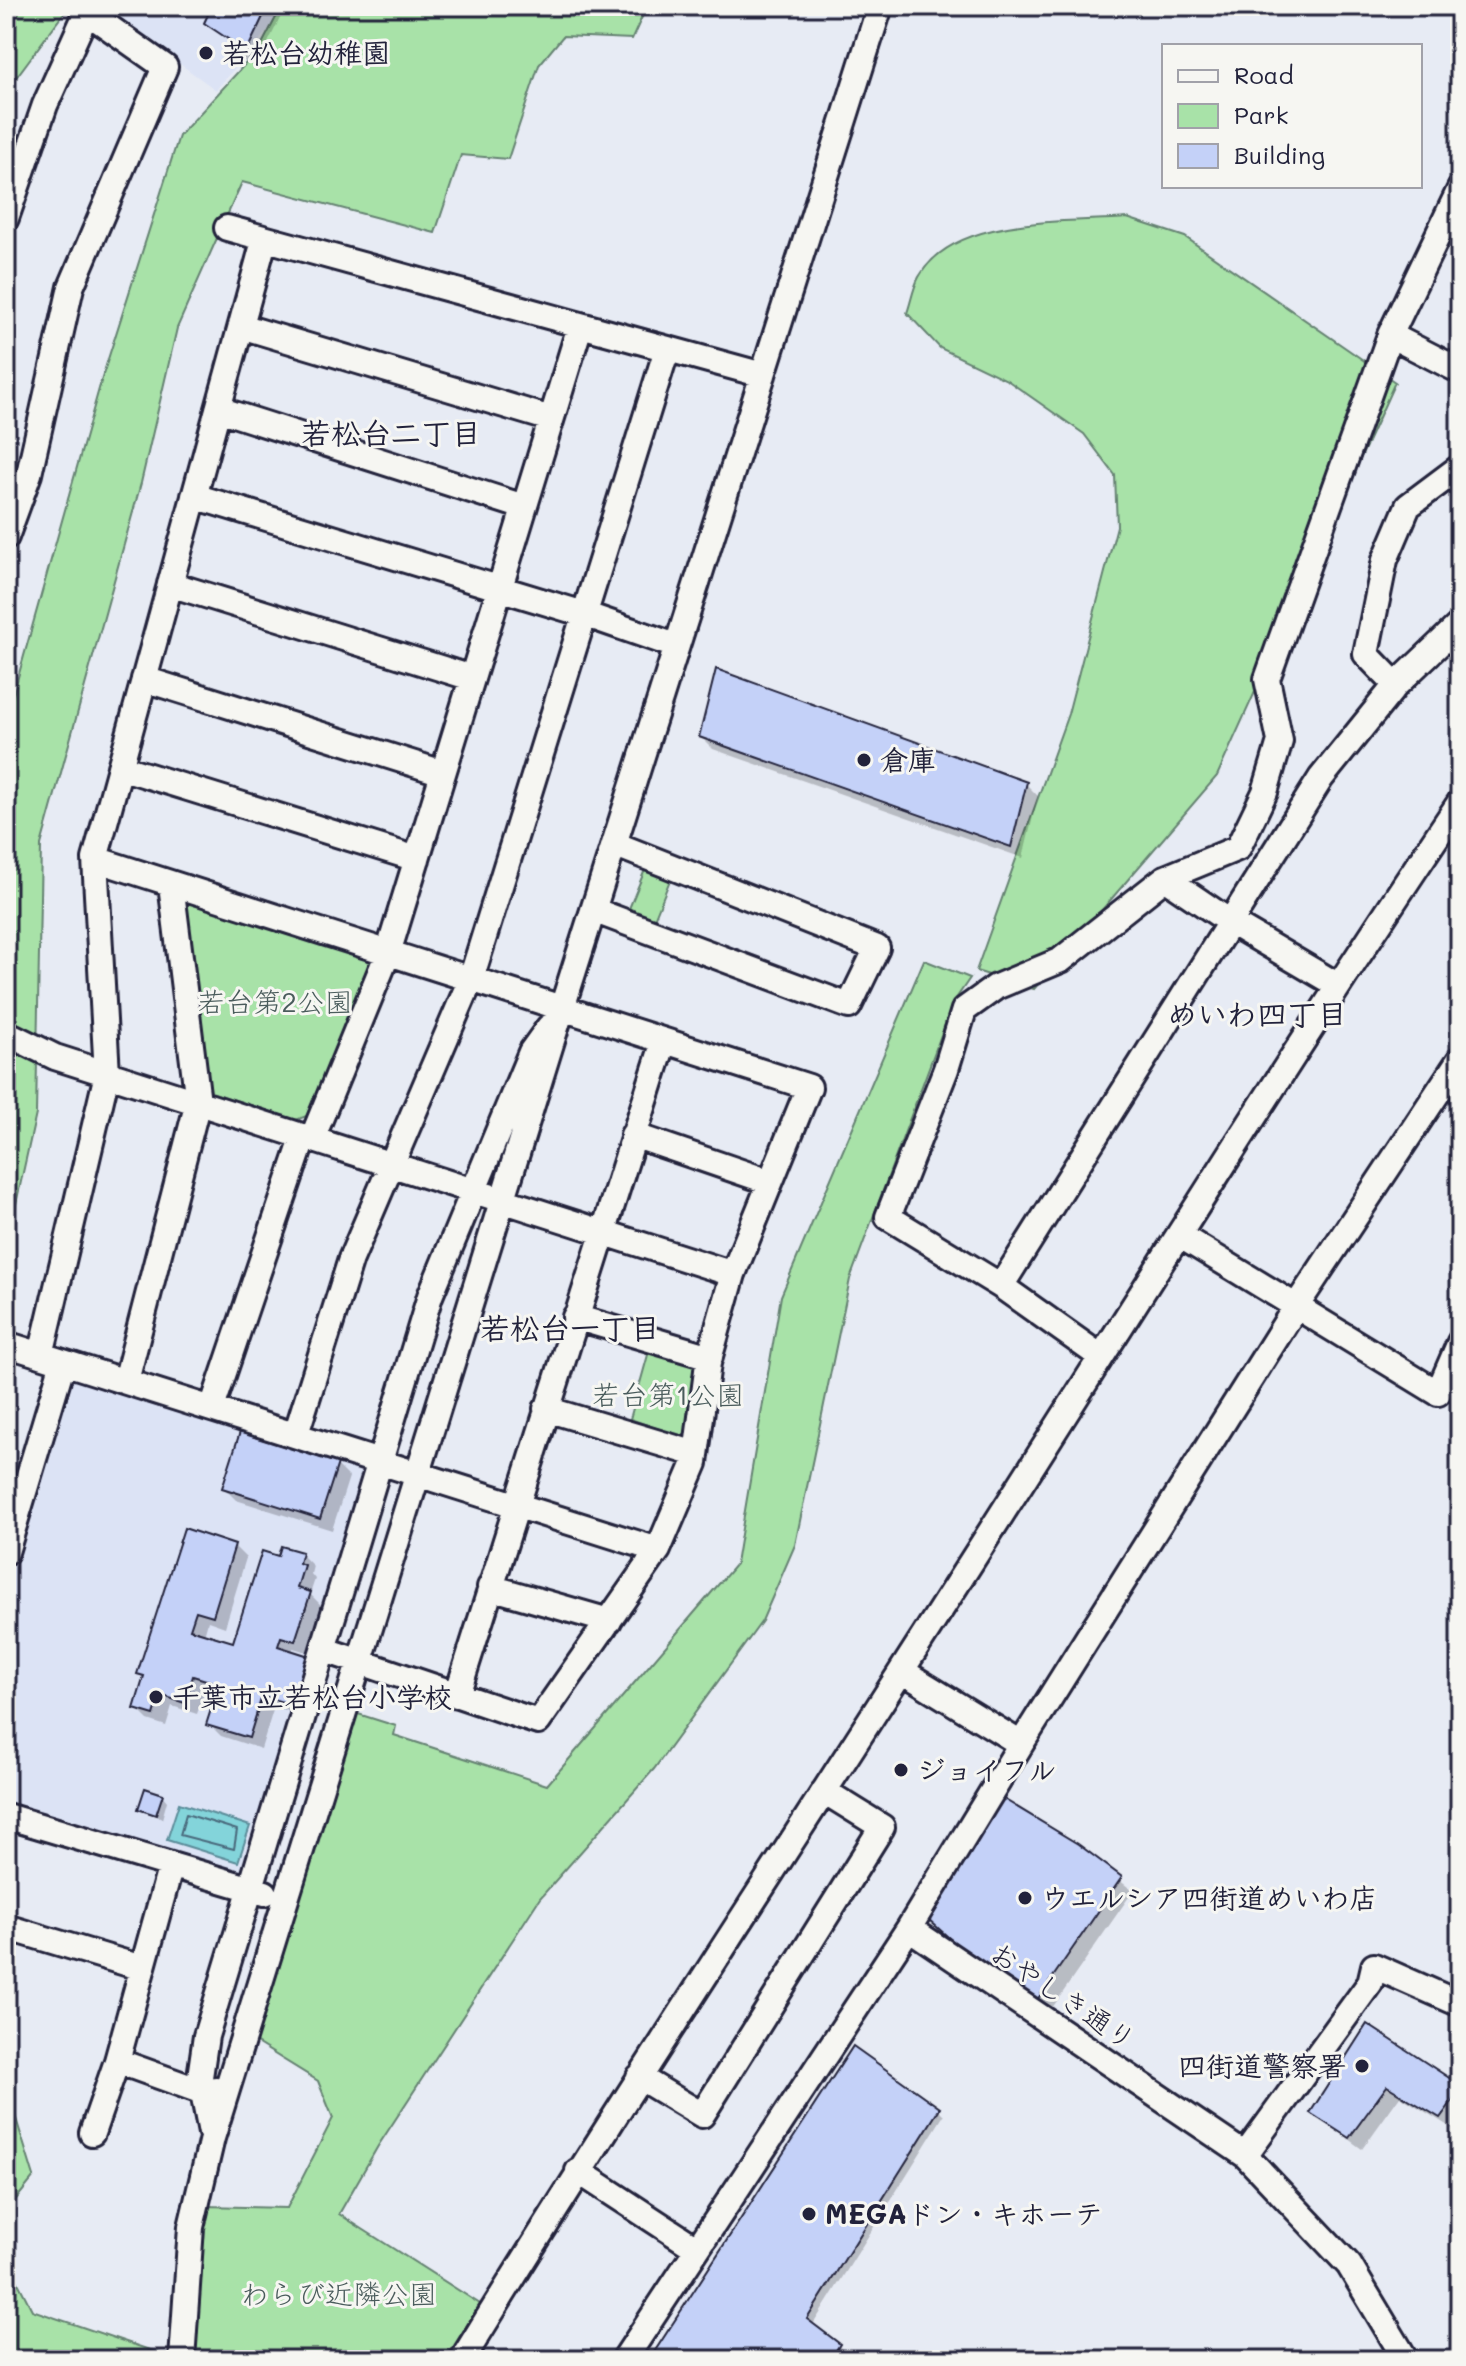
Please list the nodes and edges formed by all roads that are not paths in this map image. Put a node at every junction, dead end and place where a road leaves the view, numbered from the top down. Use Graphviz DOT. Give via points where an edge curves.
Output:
graph roads {
  1 [pos="880,6"];
  2 [pos="1460,189"];
  3 [pos="6,218"];
  4 [pos="227,228"];
  5 [pos="264,241"];
  6 [pos="241,326"];
  7 [pos="580,326"];
  8 [pos="1390,335"];
  9 [pos="667,349"];
  10 [pos="1460,371"];
  11 [pos="763,375"];
  12 [pos="218,409"];
  13 [pos="551,419"];
  14 [pos="1460,467"];
  15 [pos="194,496"];
  16 [pos="524,507"];
  17 [pos="6,537"];
  18 [pos="170,584"];
  19 [pos="500,588"];
  20 [pos="584,614"];
  21 [pos="1460,624"];
  22 [pos="676,646"];
  23 [pos="472,678"];
  24 [pos="144,679"];
  25 [pos="1396,685"];
  26 [pos="120,767"];
  27 [pos="443,773"];
  28 [pos="1460,802"];
  29 [pos="614,844"];
  30 [pos="95,859"];
  31 [pos="417,859"];
  32 [pos="1165,878"];
  33 [pos="171,884"];
  34 [pos="593,910"];
  35 [pos="1230,922"];
  36 [pos="388,953"];
  37 [pos="471,979"];
  38 [pos="1337,985"];
  39 [pos="562,1008"];
  40 [pos="6,1033"];
  41 [pos="664,1041"];
  42 [pos="1457,1070"];
  43 [pos="107,1074"];
  44 [pos="198,1102"];
  45 [pos="633,1135"];
  46 [pos="308,1137"];
  47 [pos="393,1164"];
  48 [pos="770,1182"];
  49 [pos="474,1190"];
  50 [pos="504,1201"];
  51 [pos="602,1232"];
  52 [pos="1179,1235"];
  53 [pos="733,1274"];
  54 [pos="1001,1286"];
  55 [pos="1297,1305"];
  56 [pos="575,1317"];
  57 [pos="1460,1342"];
  58 [pos="6,1344"];
  59 [pos="710,1357"];
  60 [pos="1101,1357"];
  61 [pos="52,1359"];
  62 [pos="126,1381"];
  63 [pos="212,1408"];
  64 [pos="546,1409"];
  65 [pos="296,1434"];
  66 [pos="696,1454"];
  67 [pos="383,1461"];
  68 [pos="418,1472"];
  69 [pos="516,1504"];
  70 [pos="658,1550"];
  71 [pos="6,1552"];
  72 [pos="490,1587"];
  73 [pos="609,1621"];
  74 [pos="325,1650"];
  75 [pos="358,1662"];
  76 [pos="902,1671"];
  77 [pos="457,1695"];
  78 [pos="1021,1744"];
  79 [pos="824,1791"];
  80 [pos="6,1816"];
  81 [pos="171,1865"];
  82 [pos="252,1888"];
  83 [pos="283,1900"];
  84 [pos="6,1927"];
  85 [pos="909,1928"];
  86 [pos="142,1968"];
  87 [pos="1460,2004"];
  88 [pos="117,2061"];
  89 [pos="639,2077"];
  90 [pos="215,2090"];
  91 [pos="92,2133"];
  92 [pos="1245,2155"];
  93 [pos="578,2171"];
  94 [pos="696,2248"];
  95 [pos="182,2360"];
  96 [pos="462,2360"];
  97 [pos="624,2360"];
  98 [pos="1406,2360"];
  1 -- 11 [label="street"];
  2 -- 8 [label="street"];
  3 -- 17 [label="street" via="45,105 87,12 165,67 71,287 29,474"];
  4 -- 5 [label="street"];
  5 -- 6 [label="street"];
  5 -- 7 [label="street"];
  6 -- 12 [label="street"];
  6 -- 13 [label="street"];
  7 -- 9 [label="street"];
  7 -- 13 [label="street"];
  8 -- 10 [label="street"];
  8 -- 32 [label="street" via="1267,679 1280,741 1265,792 1238,848"];
  9 -- 11 [label="street"];
  9 -- 20 [label="street"];
  11 -- 22 [label="street"];
  12 -- 15 [label="street"];
  12 -- 16 [label="street"];
  13 -- 16 [label="street"];
  14 -- 25 [label="street" via="1408,506 1385,560 1366,654"];
  15 -- 18 [label="street"];
  15 -- 19 [label="street"];
  16 -- 19 [label="street"];
  18 -- 23 [label="street"];
  18 -- 24 [label="street"];
  19 -- 20 [label="street"];
  19 -- 23 [label="street"];
  20 -- 22 [label="street"];
  20 -- 37 [label="street"];
  21 -- 25 [label="street"];
  22 -- 29 [label="street"];
  23 -- 27 [label="street"];
  24 -- 26 [label="street"];
  24 -- 27 [label="street"];
  25 -- 35 [label="street" via="1321,778"];
  26 -- 30 [label="street"];
  26 -- 31 [label="street"];
  27 -- 31 [label="street"];
  28 -- 38 [label="street"];
  29 -- 34 [label="street"];
  29 -- 34 [label="street" via="877,948 849,1006"];
  30 -- 33 [label="street"];
  30 -- 43 [label="street"];
  31 -- 36 [label="street"];
  32 -- 35 [label="street"];
  32 -- 54 [label="street" via="1061,960 996,987 964,1010 888,1217"];
  33 -- 36 [label="street"];
  33 -- 44 [label="street"];
  34 -- 39 [label="street"];
  35 -- 38 [label="street"];
  35 -- 54 [label="street"];
  36 -- 37 [label="street"];
  36 -- 46 [label="street"];
  37 -- 39 [label="street"];
  37 -- 47 [label="street"];
  38 -- 52 [label="street"];
  39 -- 41 [label="street"];
  39 -- 49 [label="street" via="531,1052"];
  39 -- 50 [label="street"];
  40 -- 43 [label="street"];
  41 -- 45 [label="street"];
  41 -- 48 [label="street" via="809,1087"];
  42 -- 55 [label="street"];
  43 -- 44 [label="street"];
  43 -- 61 [label="street"];
  44 -- 46 [label="street"];
  44 -- 62 [label="street"];
  45 -- 48 [label="street"];
  45 -- 51 [label="street"];
  46 -- 47 [label="street"];
  46 -- 63 [label="street"];
  47 -- 49 [label="street"];
  47 -- 65 [label="street" via="351,1259"];
  48 -- 53 [label="street"];
  49 -- 50 [label="street"];
  49 -- 67 [label="street" via="430,1296"];
  50 -- 51 [label="street"];
  50 -- 68 [label="street"];
  51 -- 53 [label="street"];
  51 -- 56 [label="street"];
  52 -- 55 [label="street"];
  52 -- 60 [label="street"];
  53 -- 59 [label="street"];
  54 -- 60 [label="street"];
  55 -- 57 [label="street" via="1438,1393"];
  55 -- 78 [label="street"];
  56 -- 59 [label="street"];
  56 -- 64 [label="street"];
  58 -- 61 [label="street"];
  59 -- 66 [label="street"];
  60 -- 76 [label="street"];
  61 -- 62 [label="street"];
  61 -- 71 [label="street"];
  62 -- 63 [label="street"];
  63 -- 65 [label="street"];
  64 -- 66 [label="street"];
  64 -- 69 [label="street"];
  65 -- 67 [label="street"];
  66 -- 70 [label="street"];
  67 -- 68 [label="street"];
  67 -- 74 [label="street"];
  68 -- 69 [label="street"];
  68 -- 75 [label="street"];
  69 -- 70 [label="street"];
  69 -- 72 [label="street"];
  70 -- 73 [label="street"];
  72 -- 73 [label="street"];
  72 -- 77 [label="street"];
  73 -- 77 [label="street" via="538,1722"];
  74 -- 75 [label="street"];
  74 -- 82 [label="street"];
  75 -- 77 [label="street"];
  75 -- 83 [label="street"];
  76 -- 78 [label="street"];
  76 -- 79 [label="street"];
  78 -- 85 [label="street"];
  79 -- 89 [label="street"];
  79 -- 89 [label="street" via="882,1827 702,2115"];
  80 -- 81 [label="street"];
  81 -- 82 [label="street"];
  81 -- 86 [label="street"];
  82 -- 83 [label="street"];
  82 -- 90 [label="street" via="206,2036 200,2077"];
  83 -- 90 [label="street"];
  84 -- 86 [label="street"];
  85 -- 92 [label="street, おやしき通り"];
  85 -- 94 [label="street"];
  86 -- 88 [label="street"];
  87 -- 92 [label="street" via="1374,1966 1370,1983"];
  88 -- 90 [label="street"];
  88 -- 91 [label="street"];
  89 -- 93 [label="street"];
  90 -- 95 [label="street" via="212,2138 191,2227"];
  92 -- 98 [label="street, おやしき通り" via="1349,2265"];
  93 -- 94 [label="street"];
  93 -- 96 [label="street"];
  94 -- 97 [label="street"];
}
